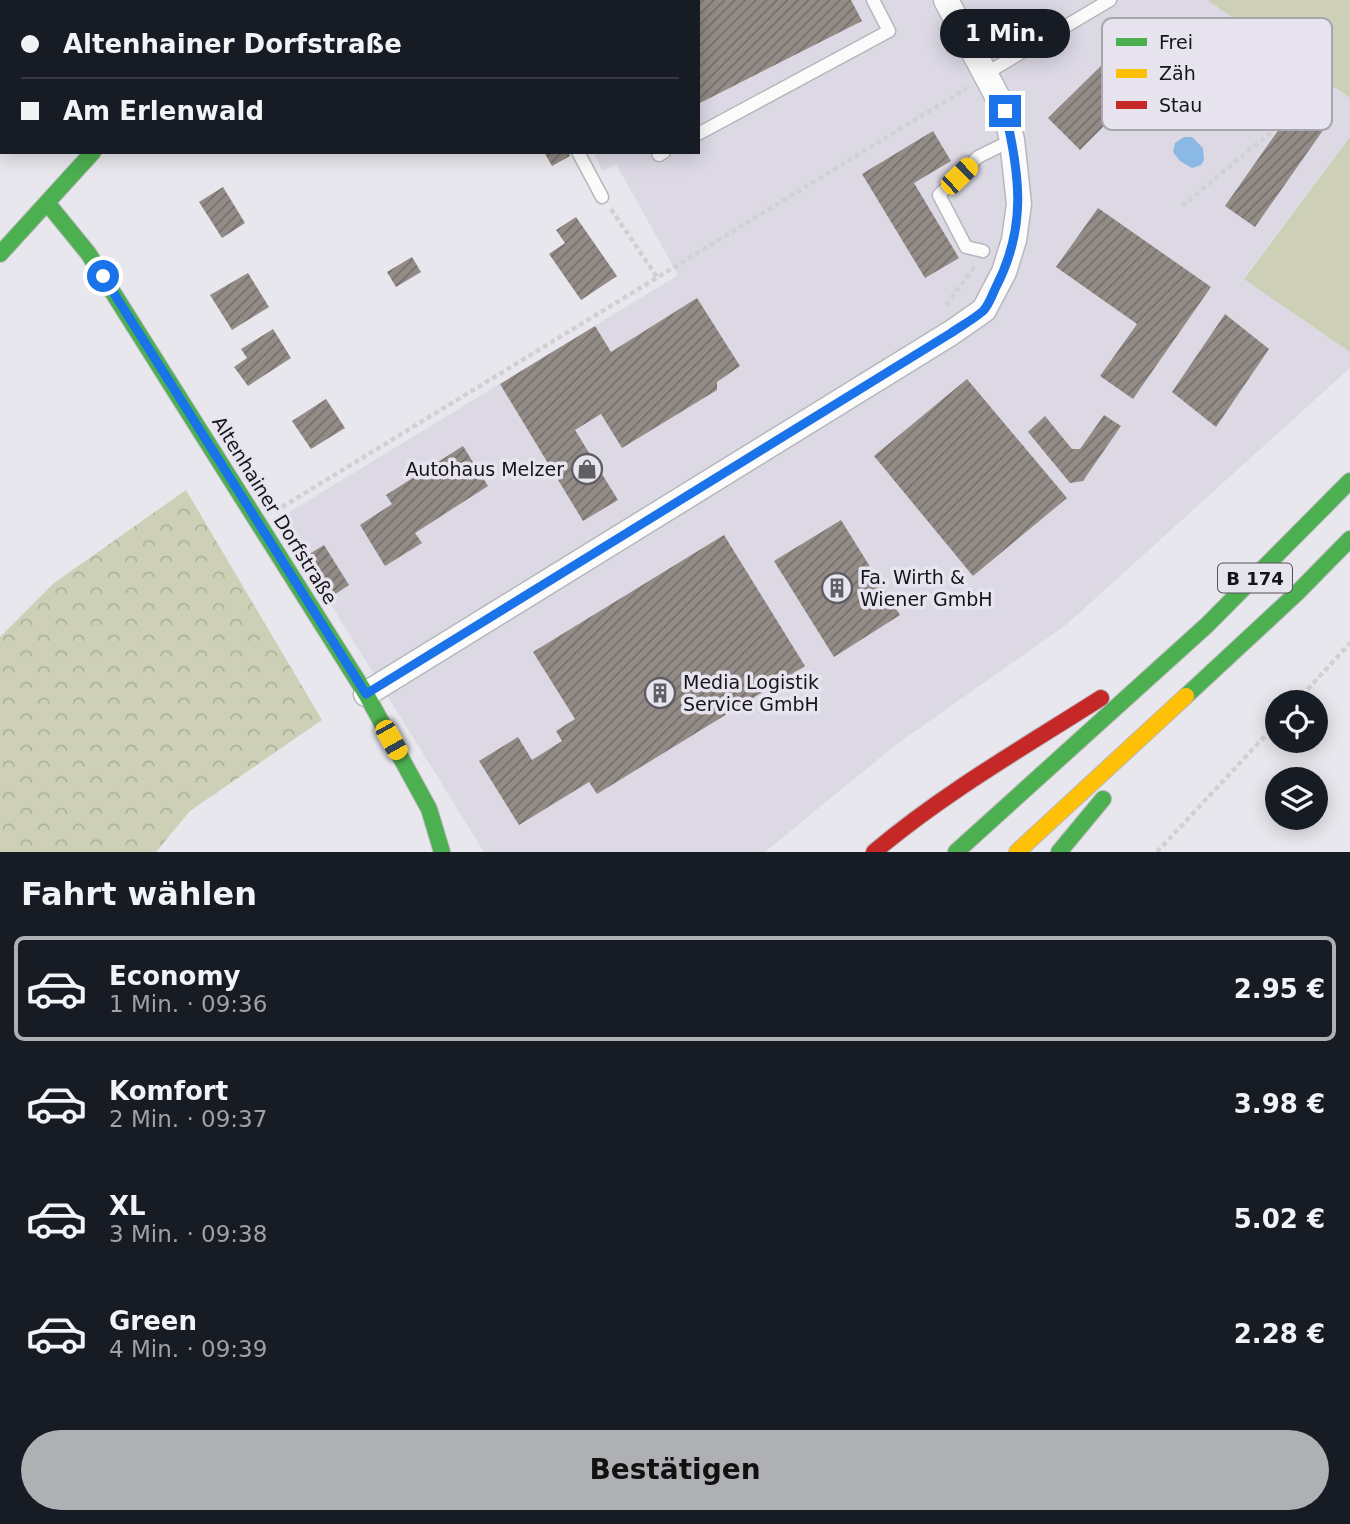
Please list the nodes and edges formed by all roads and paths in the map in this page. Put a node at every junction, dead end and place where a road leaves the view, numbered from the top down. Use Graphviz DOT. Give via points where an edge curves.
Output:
graph roads {
  1 [pos="873,0"];
  2 [pos="946,0"];
  3 [pos="1110,0"];
  4 [pos="975,79"];
  5 [pos="972,100"];
  6 [pos="1272,130"];
  7 [pos="700,133"];
  8 [pos="1012,139"];
  9 [pos="91,154"];
  10 [pos="579,154"];
  11 [pos="603,197"];
  12 [pos="48,204"];
  13 [pos="1182,206"];
  14 [pos="983,251"];
  15 [pos="0,254"];
  16 [pos="657,277"];
  17 [pos="942,310"];
  18 [pos="1350,481"];
  19 [pos="258,522"];
  20 [pos="1350,539"];
  21 [pos="1350,643"];
  22 [pos="1156,671"];
  23 [pos="1307,690"];
  24 [pos="366,694"];
  25 [pos="1170,712"];
  26 [pos="1265,736"];
  27 [pos="443,852"];
  28 [pos="874,852"];
  29 [pos="956,852"];
  30 [pos="1017,852"];
  31 [pos="1059,852"];
  32 [pos="1157,852"];
  1 -- 7 [label="lane" via="889,31"];
  2 -- 4 [label="street"];
  3 -- 4 [label="lane"];
  4 -- 5 [label="path"];
  4 -- 8 [label="street" via="1005,111"];
  4 -- 16 [label="path"];
  6 -- 13 [label="path"];
  8 -- 14 [label="lane" via="978,157 939,195 966,247"];
  8 -- 24 [label="street" via="1019,204 1014,240 984,310"];
  9 -- 12 [label="main road"];
  10 -- 11 [label="lane"];
  11 -- 16 [label="path"];
  12 -- 15 [label="main road"];
  12 -- 19 [label="main road, Altenhainer Dorfstraße" via="88,253"];
  14 -- 17 [label="path"];
  16 -- 19 [label="path"];
  18 -- 22 [label="main road, B 174"];
  19 -- 24 [label="main road, Altenhainer Dorfstraße"];
  20 -- 25 [label="main road, B 174"];
  21 -- 23 [label="path"];
  22 -- 28 [label="main road" via="1084,707"];
  22 -- 29 [label="main road, B 174"];
  24 -- 27 [label="main road, Altenhainer Dorfstraße" via="429,808"];
  25 -- 30 [label="main road, B 174"];
  25 -- 31 [label="main road"];
  26 -- 32 [label="path"];
}
